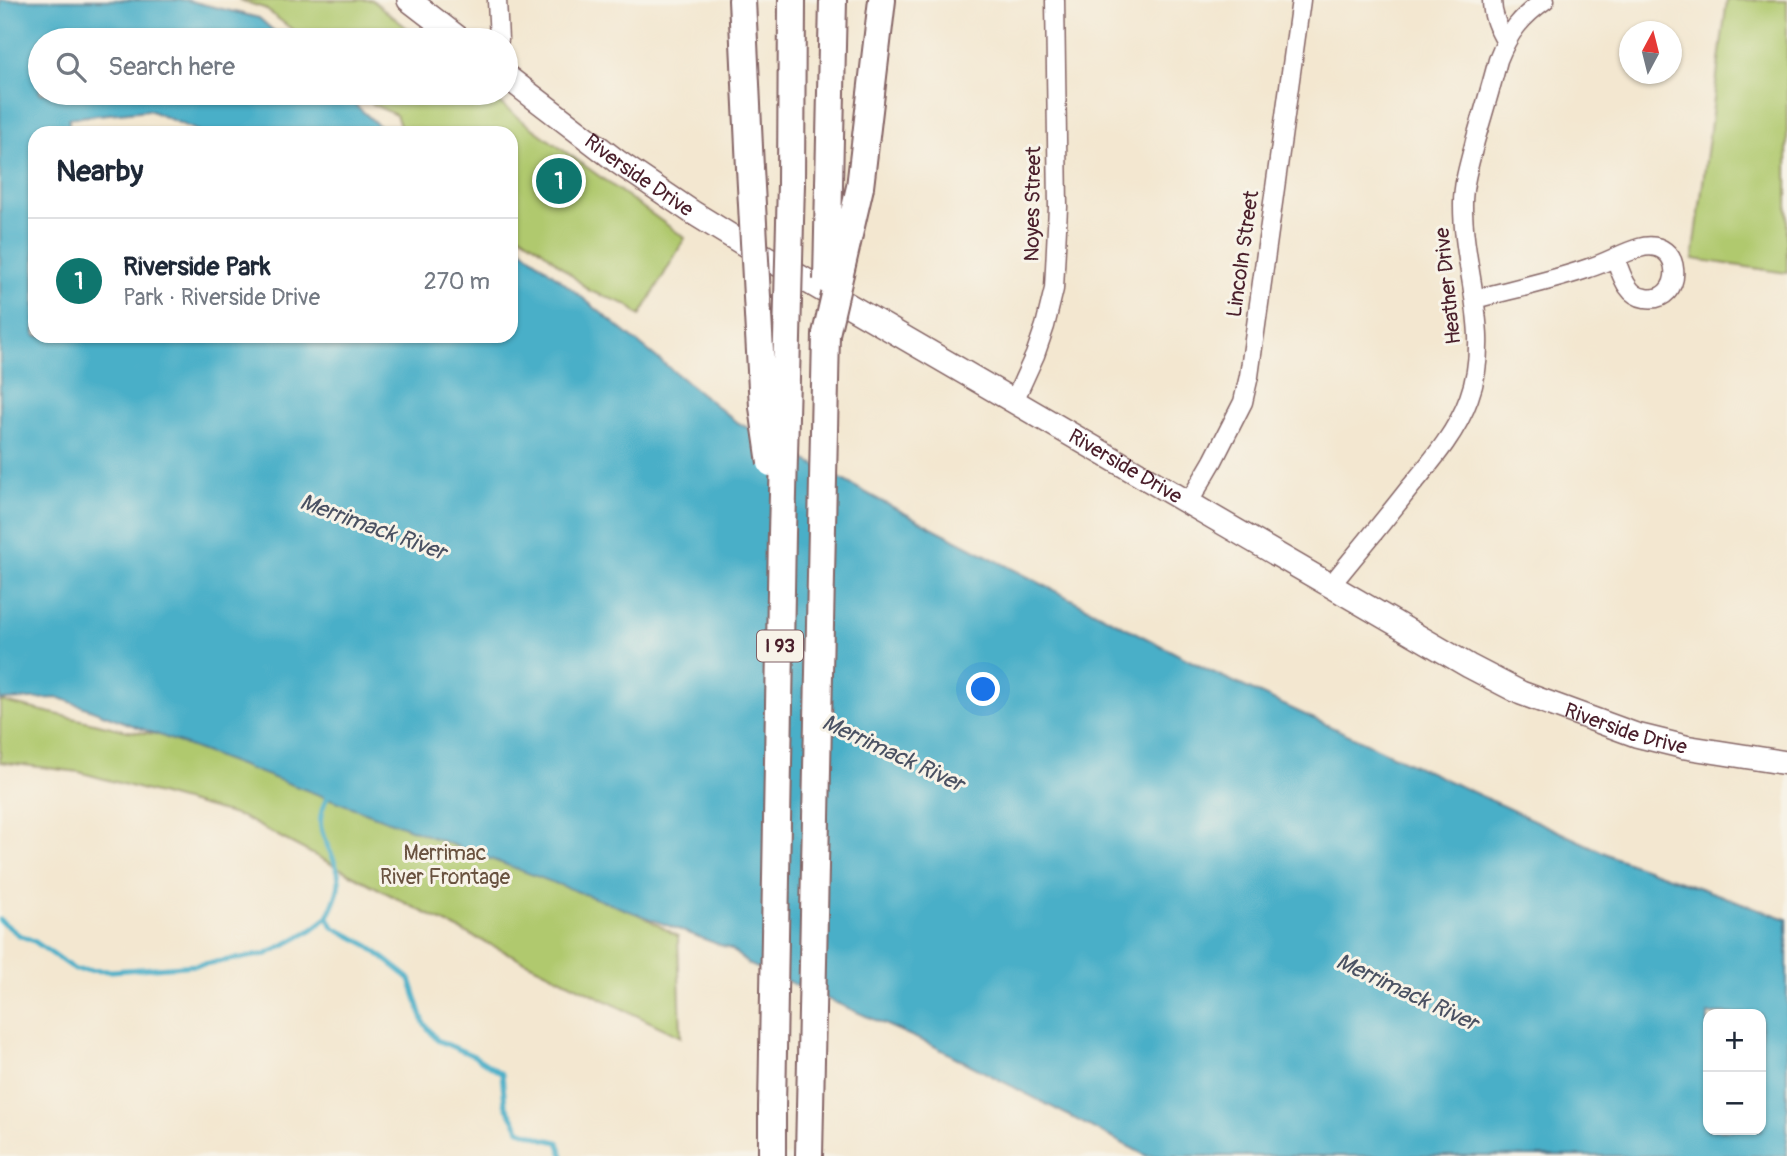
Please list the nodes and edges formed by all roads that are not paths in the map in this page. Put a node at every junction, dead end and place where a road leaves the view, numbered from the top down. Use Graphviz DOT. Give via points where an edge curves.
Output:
graph roads {
  1 [pos="409,0"];
  2 [pos="498,0"];
  3 [pos="742,0"];
  4 [pos="792,0"];
  5 [pos="833,0"];
  6 [pos="882,0"];
  7 [pos="1055,0"];
  8 [pos="1301,0"];
  9 [pos="1492,0"];
  10 [pos="1545,0"];
  11 [pos="445,28"];
  12 [pos="499,28"];
  13 [pos="1506,42"];
  14 [pos="518,85"];
  15 [pos="1615,258"];
  16 [pos="1475,299"];
  17 [pos="826,334"];
  18 [pos="1014,401"];
  19 [pos="1189,502"];
  20 [pos="782,533"];
  21 [pos="1331,585"];
  22 [pos="1787,763"];
  23 [pos="772,1156"];
  24 [pos="809,1156"];
  1 -- 11 [label="main road"];
  2 -- 12 [label="street"];
  3 -- 20 [label="highway, bridge" via="763,407"];
  4 -- 20 [label="highway, I 93, bridge"];
  5 -- 17 [label="highway, I 93, bridge"];
  6 -- 17 [label="highway, bridge" via="860,187"];
  7 -- 18 [label="street, Noyes Street" via="1058,207 1054,289 1035,355"];
  8 -- 19 [label="street, Lincoln Street" via="1249,376 1243,402"];
  9 -- 13 [label="street"];
  10 -- 13 [label="street, Heather Drive" via="1518,23"];
  13 -- 16 [label="street, Heather Drive" via="1462,200"];
  14 -- 18 [label="main road, Riverside Drive" via="692,212"];
  15 -- 16 [label="street"];
  16 -- 21 [label="street, Heather Drive" via="1478,348 1462,416"];
  17 -- 24 [label="highway, I 93"];
  18 -- 19 [label="main road, Riverside Drive"];
  19 -- 21 [label="main road, Riverside Drive"];
  20 -- 23 [label="highway, I 93, bridge"];
  21 -- 22 [label="main road, Riverside Drive" via="1469,666 1532,697 1636,736"];
}
